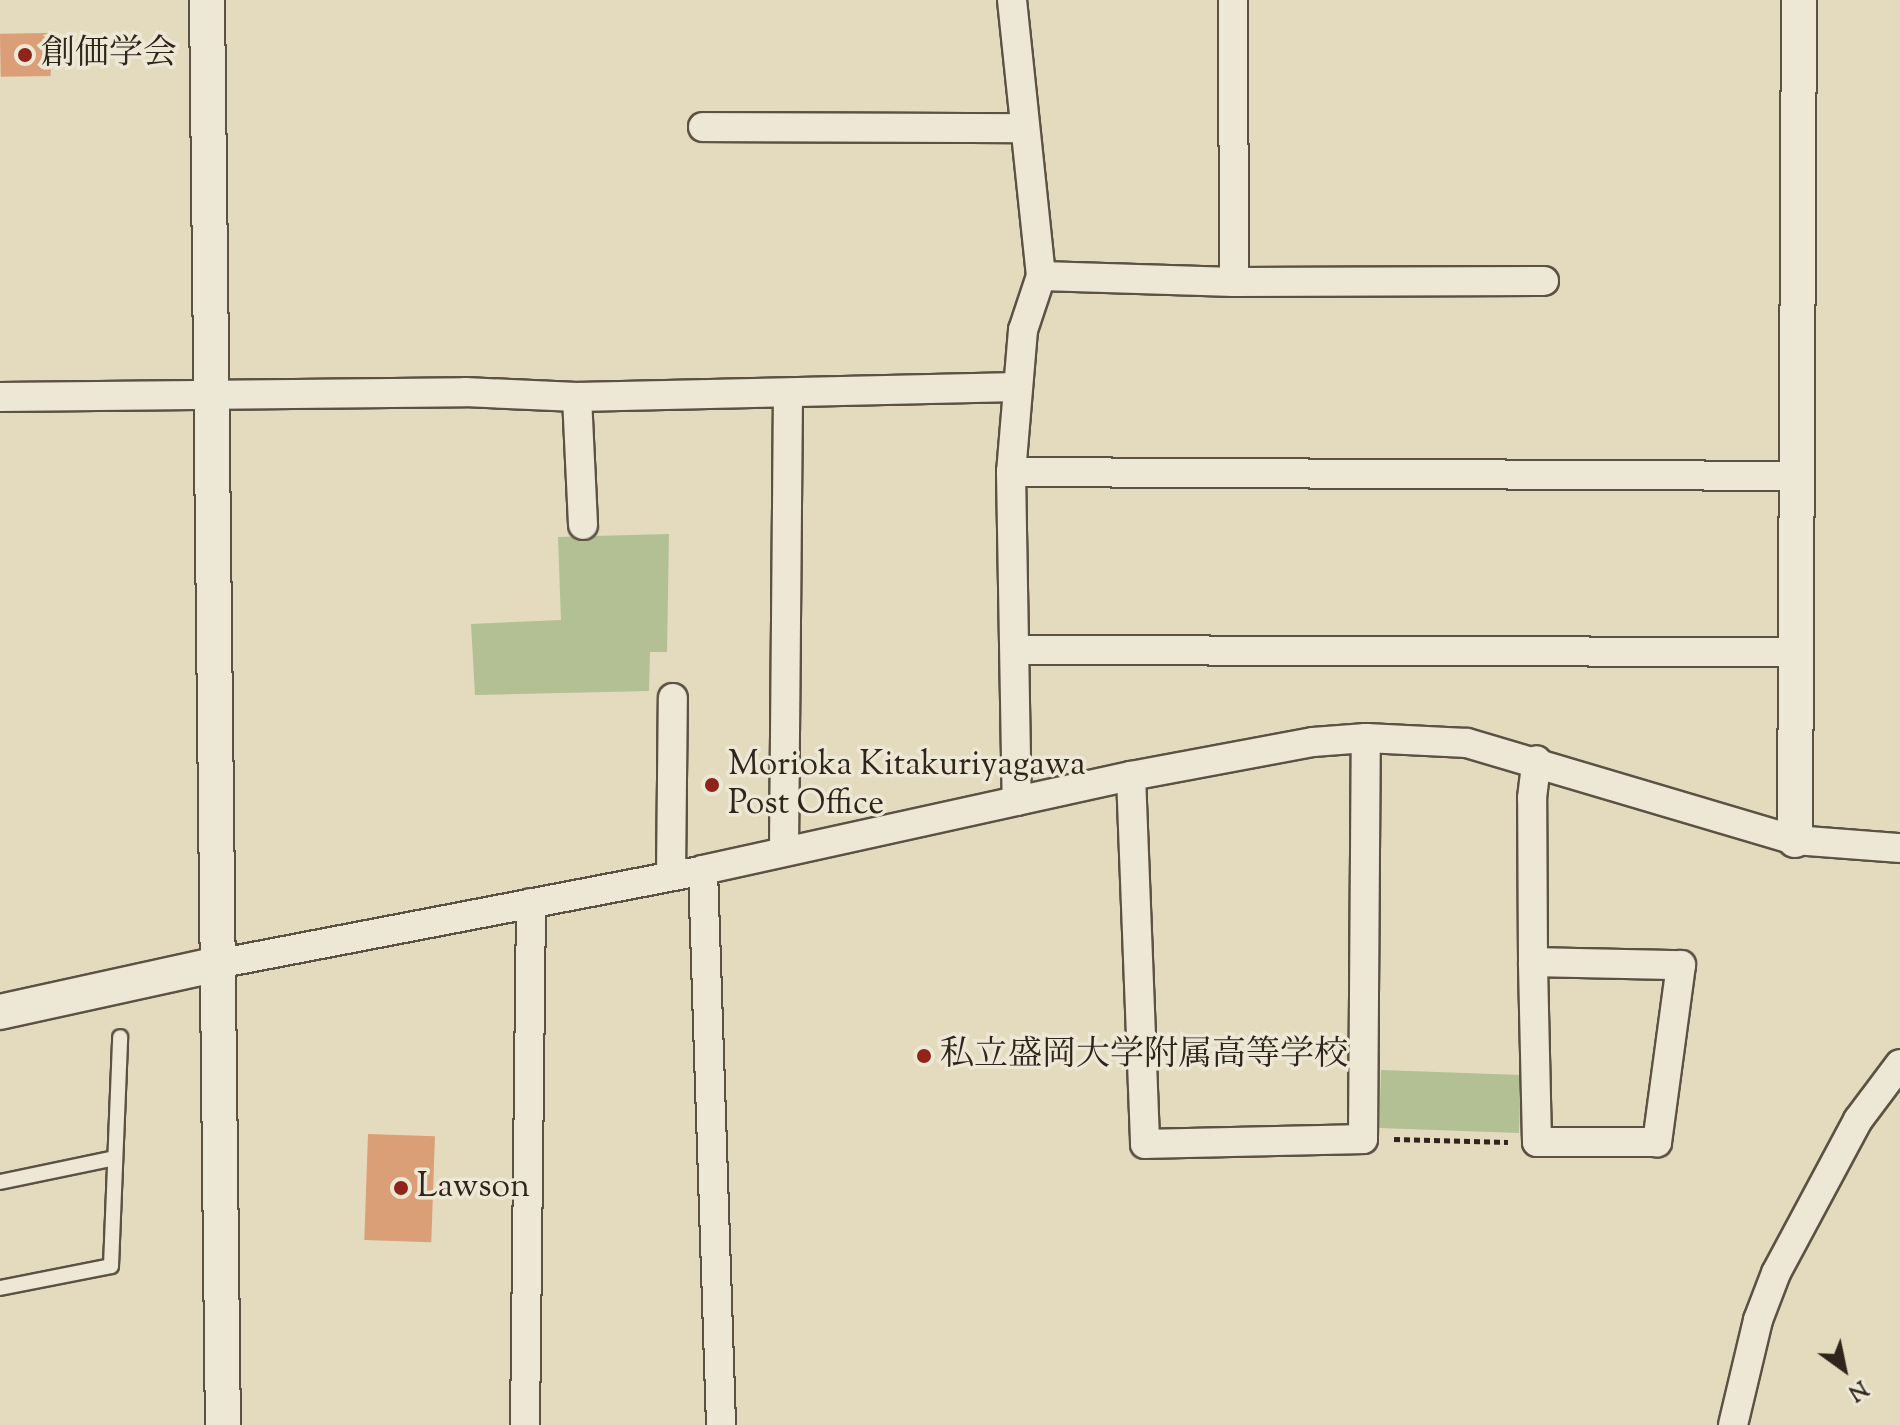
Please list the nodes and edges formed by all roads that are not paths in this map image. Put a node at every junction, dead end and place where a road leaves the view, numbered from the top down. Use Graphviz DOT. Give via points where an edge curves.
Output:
graph roads {
  1 [pos="207,0"];
  2 [pos="1012,0"];
  3 [pos="1233,0"];
  4 [pos="1799,0"];
  5 [pos="703,127"];
  6 [pos="1024,128"];
  7 [pos="1041,276"];
  8 [pos="1544,281"];
  9 [pos="1234,282"];
  10 [pos="1016,387"];
  11 [pos="214,393"];
  12 [pos="788,394"];
  13 [pos="0,397"];
  14 [pos="577,397"];
  15 [pos="1011,472"];
  16 [pos="1795,476"];
  17 [pos="583,525"];
  18 [pos="1015,650"];
  19 [pos="1795,652"];
  20 [pos="673,698"];
  21 [pos="1366,738"];
  22 [pos="1537,760"];
  23 [pos="1131,776"];
  24 [pos="1017,801"];
  25 [pos="1795,840"];
  26 [pos="1900,848"];
  27 [pos="784,850"];
  28 [pos="703,870"];
  29 [pos="671,875"];
  30 [pos="531,903"];
  31 [pos="1533,962"];
  32 [pos="222,963"];
  33 [pos="0,1012"];
  34 [pos="120,1037"];
  35 [pos="1900,1064"];
  36 [pos="115,1158"];
  37 [pos="0,1182"];
  38 [pos="0,1288"];
  39 [pos="223,1425"];
  40 [pos="525,1425"];
  41 [pos="721,1425"];
  42 [pos="1733,1425"];
  1 -- 11 [label="street"];
  2 -- 6 [label="street"];
  3 -- 9 [label="street"];
  4 -- 16 [label="street"];
  5 -- 6 [label="street"];
  6 -- 7 [label="street"];
  7 -- 9 [label="street"];
  7 -- 10 [label="street" via="1023,330"];
  8 -- 9 [label="street"];
  10 -- 12 [label="street"];
  10 -- 15 [label="street"];
  11 -- 13 [label="street"];
  11 -- 14 [label="street"];
  11 -- 32 [label="street"];
  12 -- 14 [label="street"];
  12 -- 27 [label="street"];
  14 -- 17 [label="street"];
  15 -- 16 [label="street"];
  15 -- 18 [label="street"];
  16 -- 19 [label="street"];
  18 -- 19 [label="street"];
  18 -- 24 [label="street"];
  19 -- 25 [label="street"];
  20 -- 29 [label="street"];
  21 -- 22 [label="street" via="1467,743"];
  21 -- 23 [label="street" via="1313,742"];
  21 -- 23 [label="street" via="1363,1139 1145,1144"];
  22 -- 25 [label="street"];
  22 -- 31 [label="street" via="1532,798"];
  23 -- 24 [label="street"];
  24 -- 27 [label="street"];
  25 -- 26 [label="street"];
  27 -- 28 [label="street"];
  28 -- 29 [label="street"];
  28 -- 41 [label="street"];
  29 -- 30 [label="street"];
  30 -- 32 [label="street"];
  30 -- 40 [label="street"];
  31 -- 31 [label="street" via="1537,1142 1657,1142 1681,965"];
  32 -- 33 [label="street"];
  32 -- 39 [label="street"];
  34 -- 36 [label="lane"];
  35 -- 42 [label="street" via="1858,1120 1776,1273 1758,1320"];
  36 -- 37 [label="lane"];
  36 -- 38 [label="lane" via="111,1266"];
}
